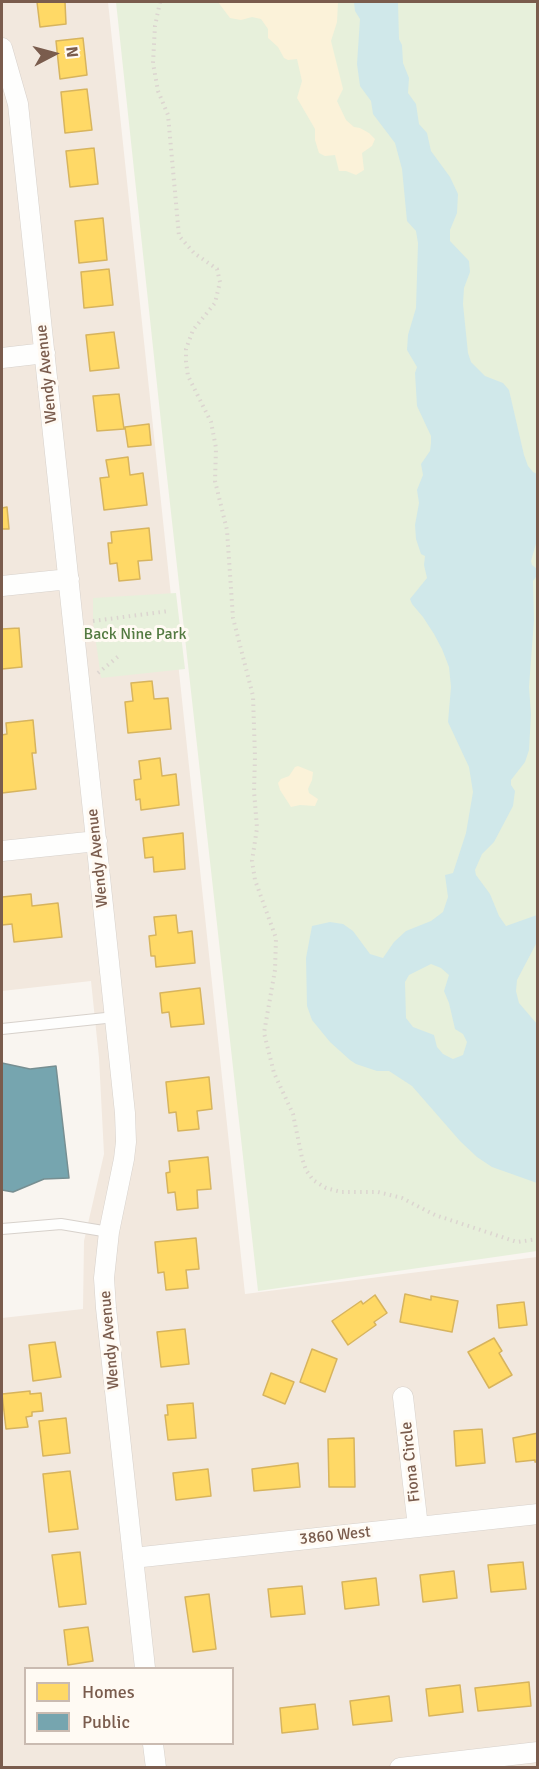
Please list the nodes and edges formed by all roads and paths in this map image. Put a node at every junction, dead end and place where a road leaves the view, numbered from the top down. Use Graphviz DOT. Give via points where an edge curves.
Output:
graph roads {
  1 [pos="160,2"];
  2 [pos="2,48"];
  3 [pos="6,76"];
  4 [pos="45,353"];
  5 [pos="2,358"];
  6 [pos="69,579"];
  7 [pos="2,586"];
  8 [pos="169,611"];
  9 [pos="93,621"];
  10 [pos="120,656"];
  11 [pos="98,673"];
  12 [pos="97,841"];
  13 [pos="2,851"];
  14 [pos="115,1017"];
  15 [pos="2,1029"];
  16 [pos="2,1229"];
  17 [pos="110,1232"];
  18 [pos="537,1239"];
  19 [pos="404,1397"];
  20 [pos="537,1515"];
  21 [pos="418,1527"];
  22 [pos="133,1558"];
  23 [pos="145,1667"];
  24 [pos="153,1745"];
  25 [pos="537,1752"];
  26 [pos="156,1767"];
  27 [pos="400,1767"];
  1 -- 18 [label="path" via="153,63 168,115 179,236 194,253 217,269 220,282 215,303 193,330 186,363 188,376 211,422 216,448 215,481 227,531 233,618 253,696 257,828 252,861 276,938 275,970 264,1033 274,1073 293,1114 302,1158 313,1180 341,1192 378,1192 402,1198 435,1215 517,1242"];
  2 -- 3 [label="street, Wendy Avenue"];
  3 -- 4 [label="street, Wendy Avenue" via="18,104"];
  4 -- 5 [label="street"];
  4 -- 6 [label="street, Wendy Avenue"];
  6 -- 7 [label="street"];
  6 -- 12 [label="street, Wendy Avenue"];
  8 -- 9 [label="path"];
  10 -- 11 [label="path"];
  12 -- 13 [label="street"];
  12 -- 14 [label="street, Wendy Avenue"];
  14 -- 15 [label="lane"];
  14 -- 17 [label="street, Wendy Avenue" via="126,1142"];
  16 -- 17 [label="lane" via="62,1224"];
  17 -- 22 [label="street, Wendy Avenue" via="104,1278 106,1308"];
  19 -- 21 [label="street, Fiona Circle"];
  20 -- 21 [label="street, 3860 West"];
  21 -- 22 [label="street, 3860 West"];
  22 -- 23 [label="street, Wendy Avenue"];
  24 -- 26 [label="street"];
  25 -- 27 [label="street"];
}
